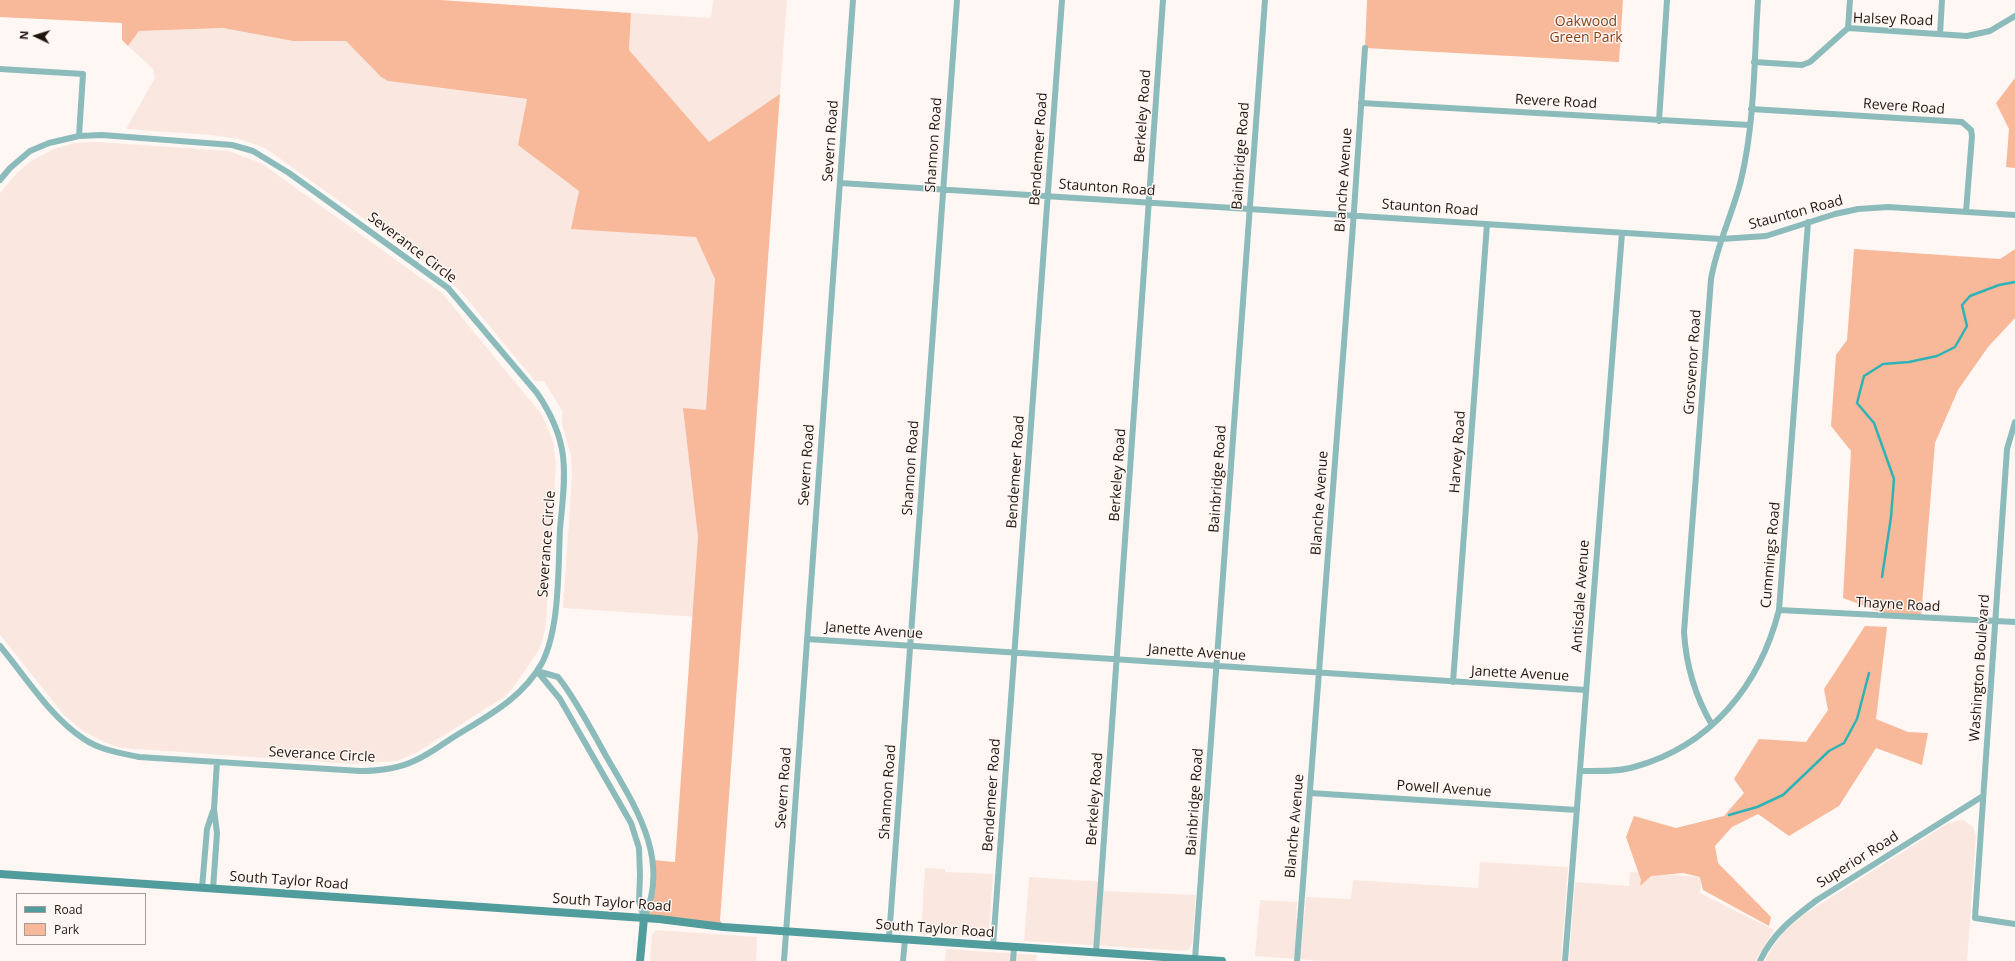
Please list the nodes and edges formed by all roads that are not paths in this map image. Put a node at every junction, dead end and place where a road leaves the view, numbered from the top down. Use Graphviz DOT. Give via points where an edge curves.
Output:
graph roads {
  1 [pos="853,0"];
  2 [pos="957,0"];
  3 [pos="1062,0"];
  4 [pos="1163,0"];
  5 [pos="1265,0"];
  6 [pos="1667,0"];
  7 [pos="1758,0"];
  8 [pos="1850,0"];
  9 [pos="1942,0"];
  10 [pos="2015,16"];
  11 [pos="1848,28"];
  12 [pos="1940,34"];
  13 [pos="1365,48"];
  14 [pos="1754,62"];
  15 [pos="0,69"];
  16 [pos="1361,103"];
  17 [pos="1751,109"];
  18 [pos="1659,121"];
  19 [pos="1749,125"];
  20 [pos="79,136"];
  21 [pos="0,180"];
  22 [pos="840,183"];
  23 [pos="943,189"];
  24 [pos="1048,196"];
  25 [pos="1149,203"];
  26 [pos="1250,210"];
  27 [pos="1966,212"];
  28 [pos="1354,215"];
  29 [pos="2015,215"];
  30 [pos="1808,222"];
  31 [pos="1487,224"];
  32 [pos="1622,233"];
  33 [pos="1721,239"];
  34 [pos="2015,422"];
  35 [pos="1780,610"];
  36 [pos="1994,622"];
  37 [pos="2015,622"];
  38 [pos="807,639"];
  39 [pos="0,646"];
  40 [pos="910,646"];
  41 [pos="1014,653"];
  42 [pos="1116,660"];
  43 [pos="1217,667"];
  44 [pos="537,671"];
  45 [pos="1319,673"];
  46 [pos="1453,682"];
  47 [pos="1586,690"];
  48 [pos="1712,725"];
  49 [pos="217,762"];
  50 [pos="1580,771"];
  51 [pos="1310,793"];
  52 [pos="1983,796"];
  53 [pos="214,809"];
  54 [pos="1577,810"];
  55 [pos="0,874"];
  56 [pos="202,888"];
  57 [pos="213,889"];
  58 [pos="644,918"];
  59 [pos="2015,924"];
  60 [pos="786,931"];
  61 [pos="889,938"];
  62 [pos="905,940"];
  63 [pos="993,946"];
  64 [pos="1014,947"];
  65 [pos="1096,952"];
  66 [pos="1127,958"];
  67 [pos="1195,959"];
  68 [pos="640,961"];
  69 [pos="784,961"];
  70 [pos="903,961"];
  71 [pos="1013,961"];
  72 [pos="1222,961"];
  73 [pos="1297,961"];
  74 [pos="1565,961"];
  75 [pos="1760,961"];
  1 -- 22 [label="street, Severn Road"];
  2 -- 23 [label="street, Shannon Road"];
  3 -- 24 [label="street, Bendemeer Road"];
  4 -- 25 [label="street, Berkeley Road"];
  5 -- 26 [label="street, Bainbridge Road"];
  6 -- 18 [label="street"];
  7 -- 14 [label="street, Grosvenor Road"];
  8 -- 11 [label="street"];
  9 -- 12 [label="street"];
  10 -- 12 [label="street, Halsey Road" via="2002,25 1980,34"];
  11 -- 12 [label="street, Halsey Road"];
  11 -- 14 [label="street, Halsey Road" via="1810,62 1802,65"];
  13 -- 16 [label="street, Blanche Avenue"];
  14 -- 17 [label="street, Grosvenor Road"];
  15 -- 20 [label="street" via="83,74"];
  16 -- 18 [label="street, Revere Road"];
  16 -- 28 [label="street, Blanche Avenue"];
  17 -- 19 [label="street, Grosvenor Road"];
  17 -- 27 [label="street, Revere Road" via="1962,122 1971,130 1972,136"];
  18 -- 19 [label="street, Revere Road"];
  19 -- 33 [label="street, Grosvenor Road" via="1741,180"];
  20 -- 21 [label="street, Severance Circle" via="49,143 30,151"];
  20 -- 44 [label="street, Severance Circle" via="102,135 224,144 253,151 289,173 430,273 463,305 537,393 548,410 560,444 564,472 554,618 550,642"];
  22 -- 23 [label="street, Staunton Road"];
  22 -- 38 [label="street, Severn Road"];
  23 -- 24 [label="street, Staunton Road"];
  23 -- 40 [label="street, Shannon Road"];
  24 -- 25 [label="street, Staunton Road"];
  24 -- 41 [label="street, Bendemeer Road"];
  25 -- 26 [label="street, Staunton Road"];
  25 -- 42 [label="street, Berkeley Road"];
  26 -- 28 [label="street, Staunton Road"];
  26 -- 43 [label="street, Bainbridge Road"];
  27 -- 29 [label="street, Staunton Road"];
  27 -- 30 [label="street, Staunton Road" via="1888,207 1858,209"];
  28 -- 31 [label="street, Staunton Road"];
  28 -- 45 [label="street, Blanche Avenue"];
  30 -- 33 [label="street, Staunton Road" via="1766,236"];
  30 -- 35 [label="street, Cummings Road"];
  31 -- 32 [label="street, Staunton Road"];
  31 -- 46 [label="street, Harvey Road"];
  32 -- 33 [label="street, Staunton Road"];
  32 -- 47 [label="street, Antisdale Avenue"];
  33 -- 48 [label="street, Grosvenor Road" via="1711,279 1684,632 1689,674"];
  34 -- 36 [label="street, Washington Boulevard" via="2007,449"];
  35 -- 36 [label="street, Thayne Road"];
  35 -- 48 [label="street, Cummings Road" via="1768,646 1752,679 1743,693"];
  36 -- 37 [label="street, Thayne Road"];
  36 -- 52 [label="street, Washington Boulevard"];
  38 -- 40 [label="street, Janette Avenue"];
  38 -- 60 [label="street, Severn Road"];
  39 -- 49 [label="street, Severance Circle" via="61,720 85,740 139,757"];
  40 -- 41 [label="street, Janette Avenue"];
  40 -- 61 [label="street, Shannon Road"];
  41 -- 42 [label="street, Janette Avenue"];
  41 -- 63 [label="street, Bendemeer Road"];
  42 -- 43 [label="street, Janette Avenue"];
  42 -- 65 [label="street, Berkeley Road"];
  43 -- 45 [label="street, Janette Avenue"];
  43 -- 67 [label="street, Bainbridge Road"];
  44 -- 49 [label="street, Severance Circle" via="518,694 501,708 428,754 399,766 372,771"];
  44 -- 58 [label="street" via="560,699 631,823 639,848 639,901"];
  44 -- 58 [label="street" via="558,678 564,685 639,814 650,844 652,860 651,898"];
  45 -- 46 [label="street, Janette Avenue"];
  45 -- 51 [label="street, Blanche Avenue"];
  46 -- 47 [label="street, Janette Avenue"];
  47 -- 50 [label="street, Antisdale Avenue"];
  48 -- 50 [label="street, Cummings Road" via="1688,744 1664,757 1639,766"];
  49 -- 53 [label="street"];
  50 -- 54 [label="street, Antisdale Avenue"];
  51 -- 54 [label="street, Powell Avenue"];
  51 -- 73 [label="street, Blanche Avenue"];
  52 -- 59 [label="street, Washington Boulevard" via="1975,918"];
  52 -- 75 [label="street, Superior Road" via="1793,917 1775,936"];
  53 -- 56 [label="street" via="207,829"];
  53 -- 57 [label="street" via="217,833"];
  54 -- 74 [label="street, Antisdale Avenue"];
  55 -- 56 [label="main road, South Taylor Road"];
  56 -- 57 [label="main road, South Taylor Road"];
  57 -- 58 [label="main road, South Taylor Road"];
  58 -- 60 [label="main road, South Taylor Road"];
  58 -- 68 [label="main road"];
  60 -- 61 [label="main road, South Taylor Road"];
  60 -- 69 [label="street, Severn Road"];
  61 -- 62 [label="main road, South Taylor Road"];
  62 -- 63 [label="main road, South Taylor Road"];
  62 -- 70 [label="street"];
  63 -- 64 [label="main road, South Taylor Road"];
  64 -- 65 [label="main road, South Taylor Road"];
  64 -- 71 [label="street"];
  65 -- 66 [label="main road, South Taylor Road"];
  66 -- 67 [label="main road, South Taylor Road"];
  67 -- 72 [label="main road, South Taylor Road"];
}
